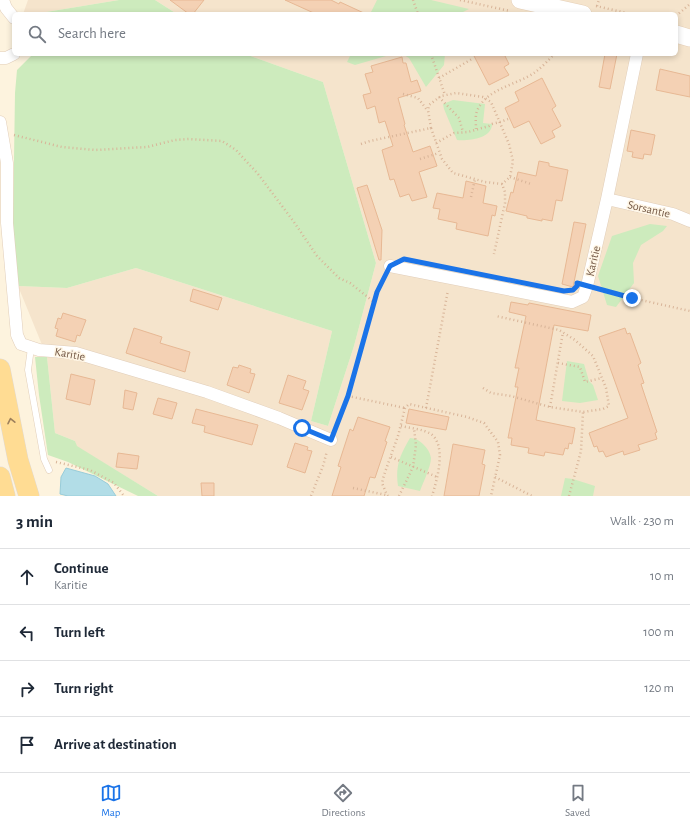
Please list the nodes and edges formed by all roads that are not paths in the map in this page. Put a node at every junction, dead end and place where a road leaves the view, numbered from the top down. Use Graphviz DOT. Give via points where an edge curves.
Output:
graph roads {
  1 [pos="3,0"];
  2 [pos="518,6"];
  3 [pos="590,8"];
  4 [pos="12,16"];
  5 [pos="12,55"];
  6 [pos="637,56"];
  7 [pos="0,58"];
  8 [pos="1,127"];
  9 [pos="607,199"];
  10 [pos="690,221"];
  11 [pos="390,266"];
  12 [pos="30,348"];
  13 [pos="0,369"];
  14 [pos="331,440"];
  15 [pos="49,470"];
  16 [pos="0,478"];
  17 [pos="5,496"];
  18 [pos="29,496"];
  1 -- 4 [label="street"];
  2 -- 3 [label="main road"];
  5 -- 7 [label="street"];
  6 -- 9 [label="street, Karitie"];
  8 -- 12 [label="street" via="7,163 7,224 17,335 21,344"];
  9 -- 10 [label="street, Sorsantie" via="673,214"];
  9 -- 11 [label="street, Karitie" via="587,286 583,297 572,302"];
  12 -- 14 [label="street, Karitie" via="76,353 207,392"];
  12 -- 15 [label="lane" via="28,370 44,459"];
  18 -- 13 [label="main road, one-way" via="18,460"];
  16 -- 17 [label="main road"];
}
